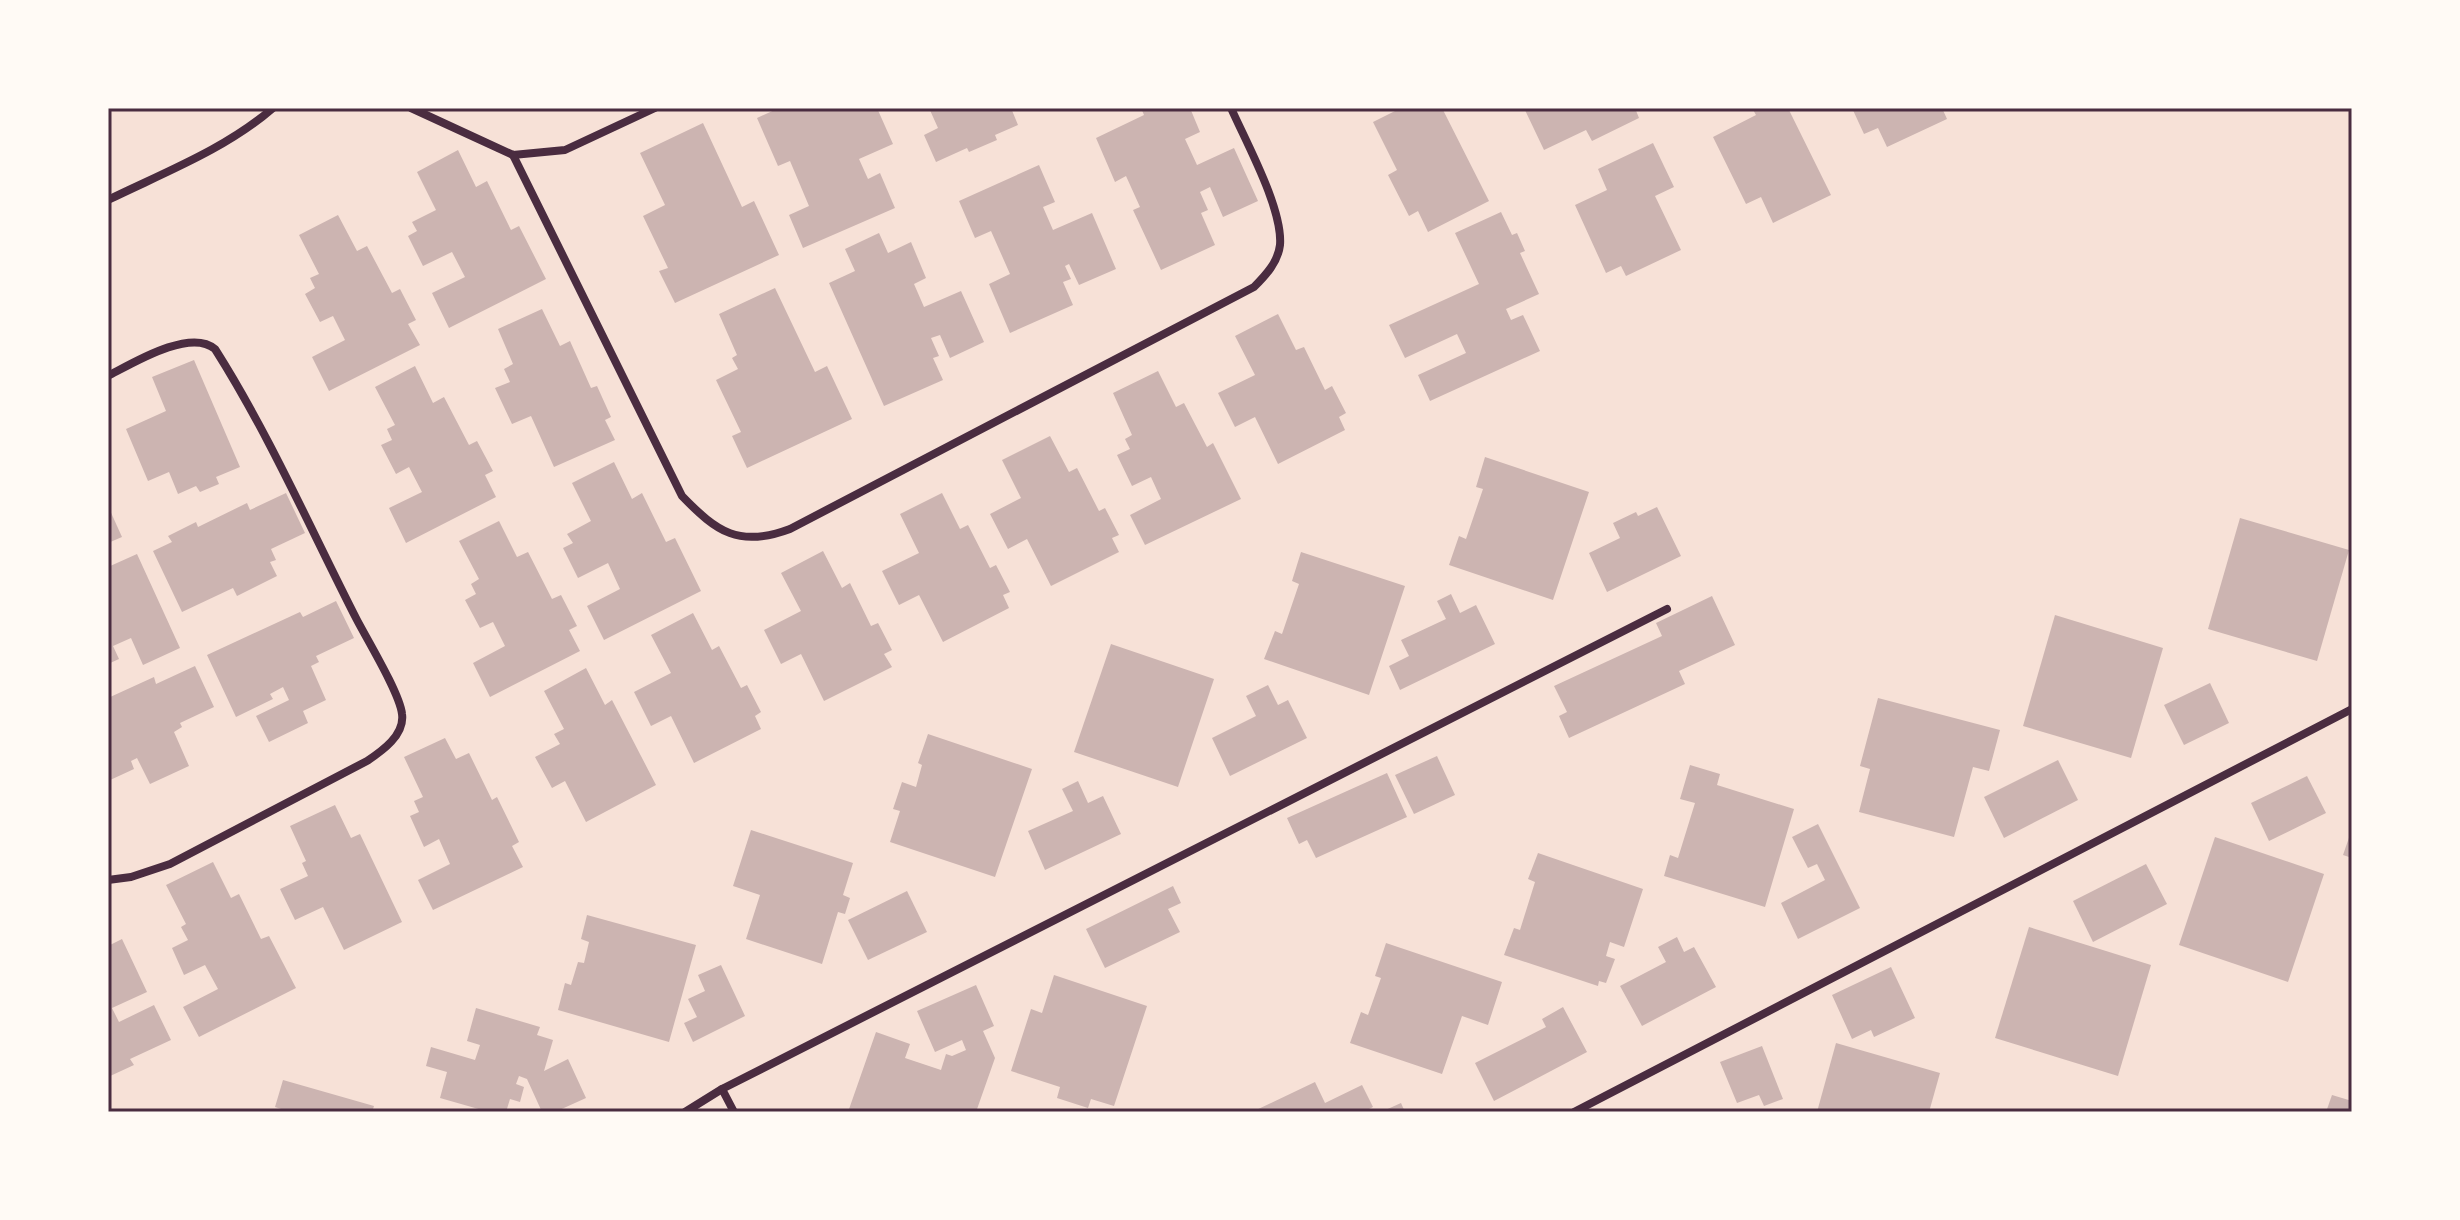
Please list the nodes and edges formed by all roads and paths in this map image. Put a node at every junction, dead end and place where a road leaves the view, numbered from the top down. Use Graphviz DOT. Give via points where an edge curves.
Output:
graph roads {
  1 [pos="273,108"];
  2 [pos="411,108"];
  3 [pos="655,108"];
  4 [pos="1231,108"];
  5 [pos="513,155"];
  6 [pos="108,200"];
  7 [pos="108,376"];
  8 [pos="1667,609"];
  9 [pos="2352,709"];
  10 [pos="108,880"];
  11 [pos="722,1089"];
  12 [pos="685,1112"];
  13 [pos="734,1112"];
  14 [pos="1574,1112"];
  1 -- 6 [label="street" via="236,135"];
  2 -- 5 [label="street"];
  3 -- 5 [label="street" via="565,150"];
  4 -- 5 [label="street" via="1280,232 1276,260 1254,287 790,529 750,539 715,527 682,496"];
  7 -- 10 [label="street" via="188,342 215,349 403,715 398,732 367,761 170,864"];
  8 -- 11 [label="street"];
  9 -- 14 [label="street"];
  11 -- 12 [label="street"];
  11 -- 13 [label="street"];
}
